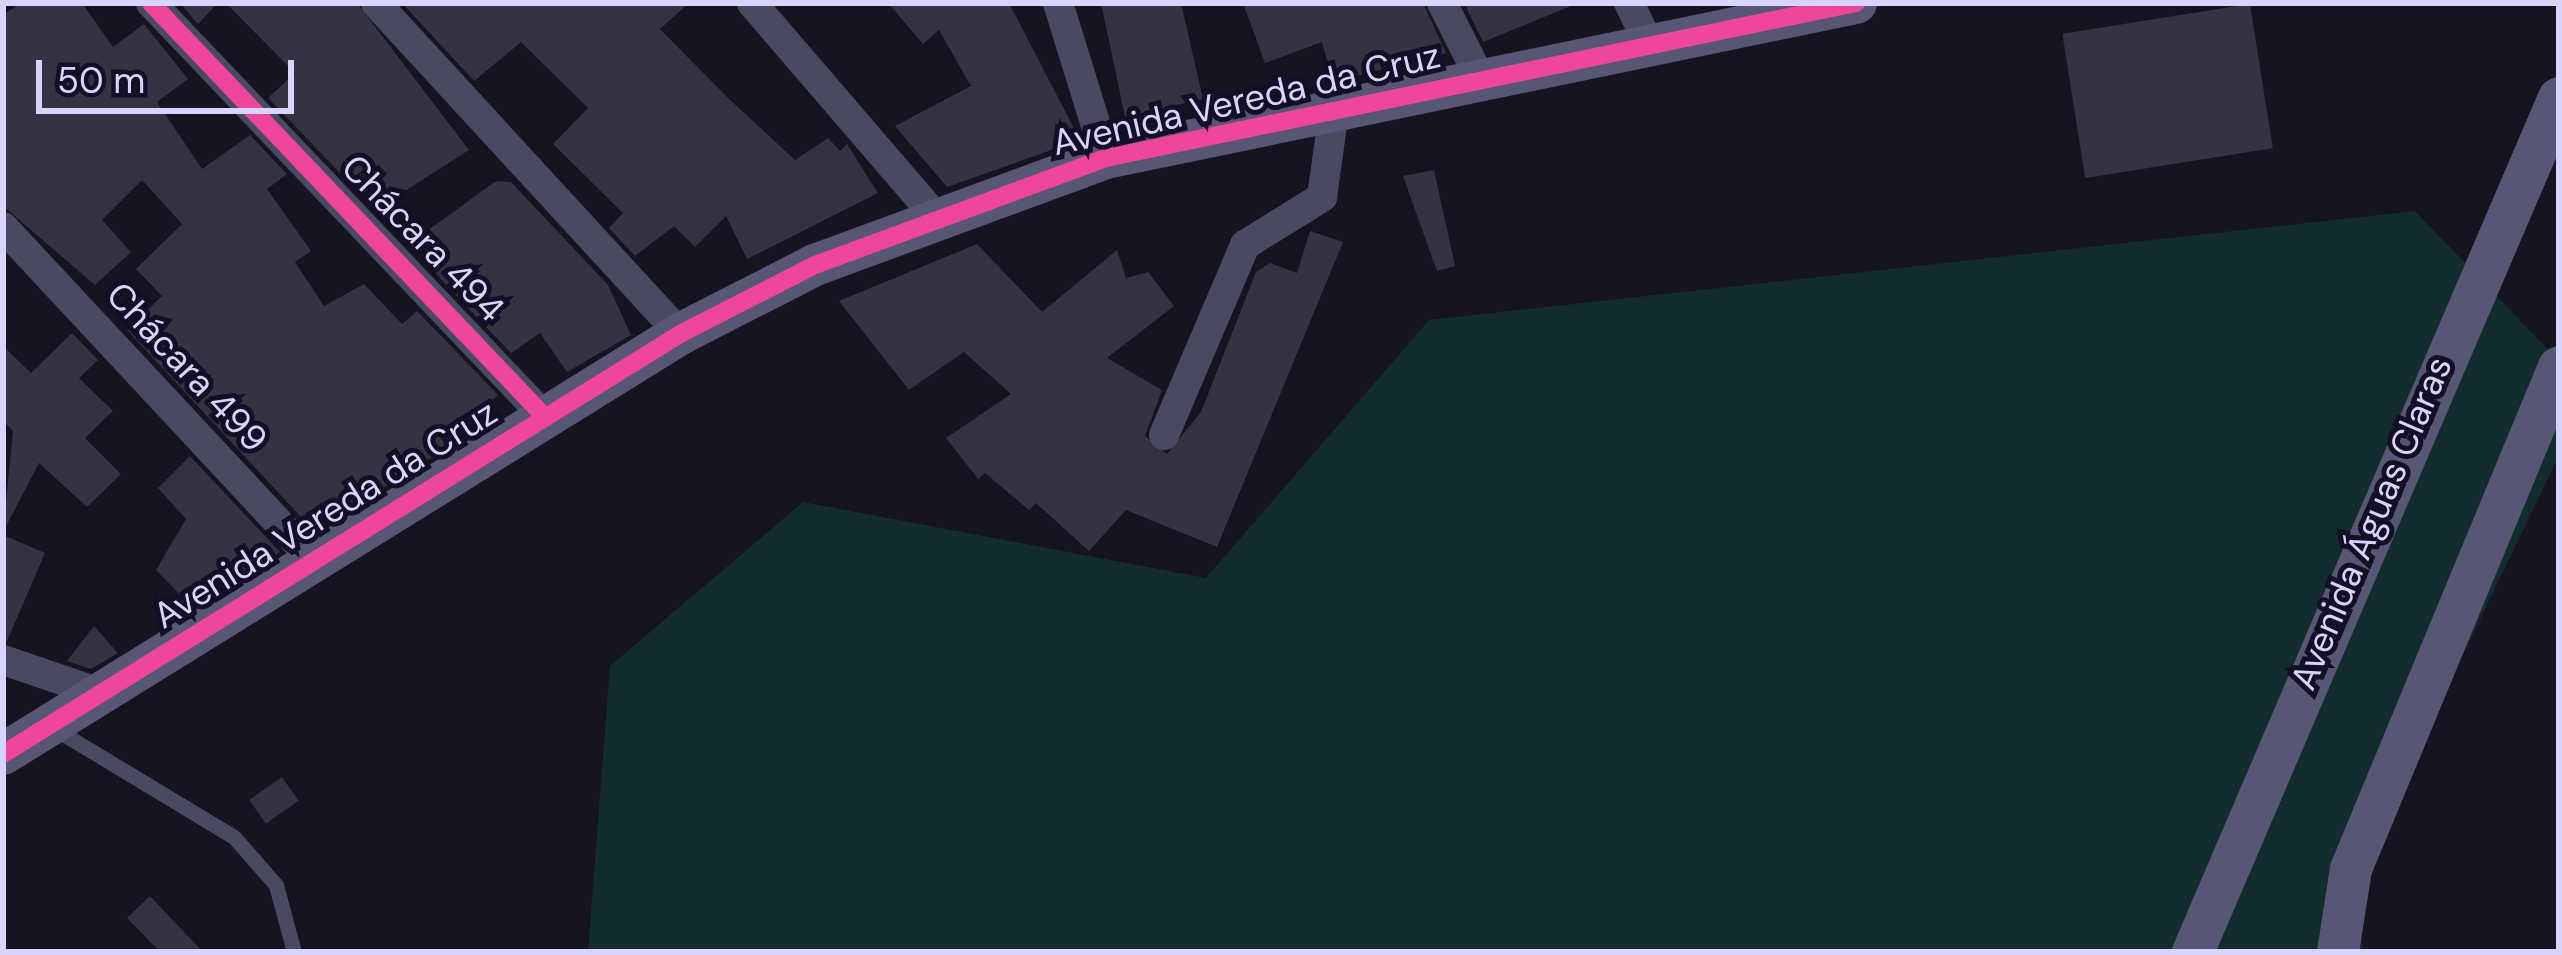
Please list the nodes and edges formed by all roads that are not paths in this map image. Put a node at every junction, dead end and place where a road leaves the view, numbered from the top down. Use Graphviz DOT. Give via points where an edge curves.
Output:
graph roads {
  1 [pos="151,3"];
  2 [pos="376,3"];
  3 [pos="752,3"];
  4 [pos="1058,3"];
  5 [pos="1442,3"];
  6 [pos="1629,3"];
  7 [pos="1856,3"];
  8 [pos="1648,42"];
  9 [pos="1481,80"];
  10 [pos="2559,98"];
  11 [pos="1334,110"];
  12 [pos="1106,158"];
  13 [pos="936,217"];
  14 [pos="3,227"];
  15 [pos="680,334"];
  16 [pos="2559,368"];
  17 [pos="545,417"];
  18 [pos="1164,435"];
  19 [pos="315,561"];
  20 [pos="3,660"];
  21 [pos="97,692"];
  22 [pos="47,724"];
  23 [pos="3,754"];
  24 [pos="294,952"];
  25 [pos="2193,952"];
  26 [pos="2338,952"];
  1 -- 17 [label="street, Chácara 494"];
  2 -- 15 [label="street"];
  3 -- 13 [label="street"];
  4 -- 12 [label="street"];
  5 -- 9 [label="street"];
  6 -- 8 [label="street"];
  7 -- 8 [label="street, Avenida Vereda da Cruz"];
  8 -- 9 [label="street, Avenida Vereda da Cruz"];
  9 -- 11 [label="street, Avenida Vereda da Cruz"];
  10 -- 25 [label="street, Avenida Águas Claras"];
  11 -- 12 [label="street, Avenida Vereda da Cruz"];
  11 -- 18 [label="street" via="1322,197 1245,245"];
  12 -- 13 [label="street, Avenida Vereda da Cruz"];
  13 -- 15 [label="street, Avenida Vereda da Cruz"];
  14 -- 19 [label="street, Chácara 499"];
  15 -- 17 [label="street, Avenida Vereda da Cruz"];
  16 -- 26 [label="street" via="2351,869"];
  17 -- 19 [label="street, Avenida Vereda da Cruz"];
  19 -- 21 [label="street, Avenida Vereda da Cruz"];
  20 -- 21 [label="street"];
  21 -- 22 [label="street, Avenida Vereda da Cruz"];
  22 -- 23 [label="street, Avenida Vereda da Cruz"];
  22 -- 24 [label="lane" via="234,837 276,885"];
}
